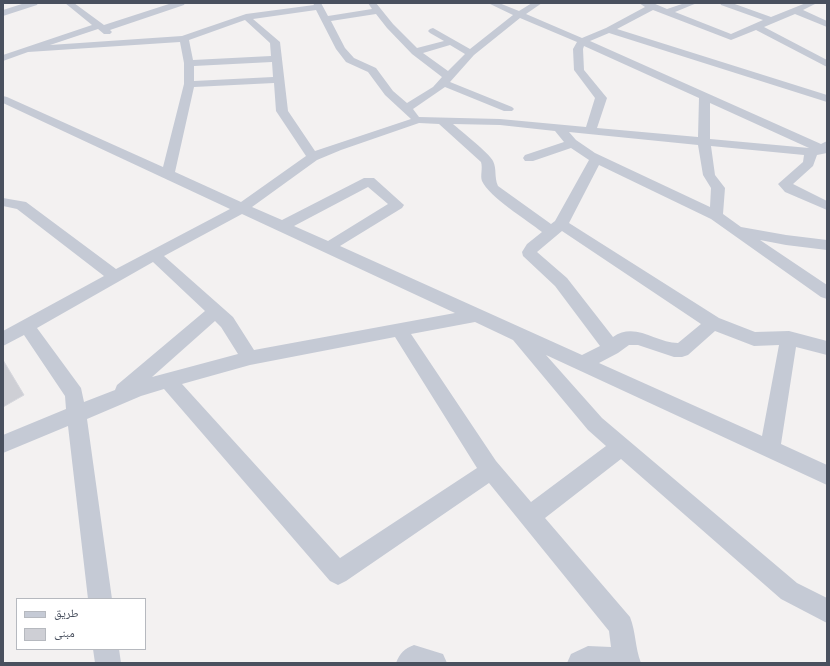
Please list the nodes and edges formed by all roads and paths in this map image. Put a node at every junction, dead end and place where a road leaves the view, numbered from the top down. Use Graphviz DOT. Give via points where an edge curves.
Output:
graph roads {
  1 [pos="34,3"];
  2 [pos="69,3"];
  3 [pos="180,3"];
  4 [pos="492,3"];
  5 [pos="538,3"];
  6 [pos="643,3"];
  7 [pos="693,3"];
  8 [pos="724,3"];
  9 [pos="813,3"];
  10 [pos="318,5"];
  11 [pos="653,6"];
  12 [pos="375,7"];
  13 [pos="794,10"];
  14 [pos="668,12"];
  15 [pos="3,13"];
  16 [pos="520,14"];
  17 [pos="246,18"];
  18 [pos="325,19"];
  19 [pos="770,20"];
  20 [pos="827,24"];
  21 [pos="756,26"];
  22 [pos="101,28"];
  23 [pos="608,30"];
  24 [pos="433,31"];
  25 [pos="184,39"];
  26 [pos="582,41"];
  27 [pos="122,42"];
  28 [pos="451,42"];
  29 [pos="26,49"];
  30 [pos="415,52"];
  31 [pos="470,53"];
  32 [pos="3,58"];
  33 [pos="277,59"];
  34 [pos="189,63"];
  35 [pos="827,64"];
  36 [pos="279,80"];
  37 [pos="446,80"];
  38 [pos="189,84"];
  39 [pos="705,96"];
  40 [pos="824,96"];
  41 [pos="7,104"];
  42 [pos="406,109"];
  43 [pos="508,109"];
  44 [pos="418,120"];
  45 [pos="441,120"];
  46 [pos="560,129"];
  47 [pos="590,132"];
  48 [pos="704,141"];
  49 [pos="572,143"];
  50 [pos="822,150"];
  51 [pos="313,157"];
  52 [pos="529,158"];
  53 [pos="596,158"];
  54 [pos="168,175"];
  55 [pos="3,202"];
  56 [pos="827,206"];
  57 [pos="242,208"];
  58 [pos="716,216"];
  59 [pos="282,226"];
  60 [pos="556,228"];
  61 [pos="738,230"];
  62 [pos="827,245"];
  63 [pos="328,247"];
  64 [pos="154,255"];
  65 [pos="115,276"];
  66 [pos="827,293"];
  67 [pos="216,311"];
  68 [pos="478,316"];
  69 [pos="713,324"];
  70 [pos="27,326"];
  71 [pos="400,331"];
  72 [pos="516,333"];
  73 [pos="789,338"];
  74 [pos="3,340"];
  75 [pos="612,348"];
  76 [pos="827,348"];
  77 [pos="250,358"];
  78 [pos="582,363"];
  79 [pos="168,380"];
  80 [pos="116,398"];
  81 [pos="77,413"];
  82 [pos="3,444"];
  83 [pos="621,447"];
  84 [pos="770,449"];
  85 [pos="491,470"];
  86 [pos="827,474"];
  87 [pos="530,516"];
  88 [pos="100,598"];
  89 [pos="827,611"];
  90 [pos="106,650"];
  91 [pos="626,661"];
  92 [pos="108,663"];
  93 [pos="409,663"];
  94 [pos="434,663"];
  95 [pos="580,663"];
  1 -- 15 [label="street"];
  2 -- 22 [label="street"];
  3 -- 22 [label="street"];
  4 -- 16 [label="street"];
  5 -- 16 [label="street"];
  6 -- 11 [label="street"];
  7 -- 14 [label="street"];
  8 -- 19 [label="street"];
  9 -- 13 [label="street"];
  10 -- 17 [label="street" via="261,12"];
  10 -- 18 [label="street"];
  11 -- 14 [label="street"];
  11 -- 23 [label="street"];
  12 -- 18 [label="street"];
  12 -- 30 [label="street"];
  13 -- 19 [label="street"];
  13 -- 20 [label="street"];
  14 -- 21 [label="street" via="731,37"];
  16 -- 26 [label="street"];
  16 -- 31 [label="street"];
  17 -- 25 [label="street"];
  17 -- 33 [label="street" via="274,42"];
  18 -- 42 [label="street" via="350,60 372,70 389,93"];
  19 -- 21 [label="street"];
  21 -- 35 [label="street"];
  22 -- 27 [label="street"];
  22 -- 29 [label="street"];
  23 -- 26 [label="street"];
  23 -- 40 [label="street"];
  24 -- 28 [label="street"];
  25 -- 27 [label="street"];
  25 -- 34 [label="street"];
  26 -- 39 [label="street"];
  26 -- 47 [label="street" via="578,49 579,70 602,98"];
  27 -- 29 [label="street"];
  28 -- 30 [label="street"];
  28 -- 31 [label="street"];
  29 -- 32 [label="street"];
  30 -- 37 [label="street"];
  31 -- 37 [label="street"];
  33 -- 34 [label="street"];
  33 -- 36 [label="street"];
  34 -- 38 [label="street"];
  36 -- 38 [label="street"];
  36 -- 51 [label="street" via="282,111"];
  37 -- 42 [label="street" via="437,89"];
  37 -- 43 [label="street"];
  38 -- 54 [label="street"];
  39 -- 48 [label="street"];
  39 -- 50 [label="street"];
  41 -- 54 [label="street"];
  42 -- 44 [label="street"];
  44 -- 45 [label="street"];
  44 -- 51 [label="street"];
  45 -- 46 [label="street" via="500,122"];
  45 -- 60 [label="street" via="487,161 488,179 493,188"];
  46 -- 47 [label="street"];
  46 -- 49 [label="street"];
  47 -- 48 [label="street"];
  48 -- 50 [label="street"];
  48 -- 58 [label="street" via="709,175 718,188"];
  49 -- 52 [label="street"];
  49 -- 53 [label="street"];
  50 -- 56 [label="street" via="785,184 790,189"];
  51 -- 57 [label="street"];
  53 -- 58 [label="street"];
  53 -- 60 [label="street"];
  54 -- 57 [label="street"];
  55 -- 65 [label="street" via="21,205"];
  57 -- 59 [label="street"];
  57 -- 64 [label="street"];
  58 -- 61 [label="street"];
  59 -- 63 [label="street"];
  59 -- 63 [label="street" via="369,181 398,205"];
  60 -- 69 [label="street"];
  60 -- 75 [label="street" via="529,252 561,282"];
  61 -- 62 [label="street"];
  61 -- 66 [label="street"];
  63 -- 68 [label="street"];
  64 -- 65 [label="street"];
  64 -- 67 [label="street"];
  65 -- 70 [label="street"];
  67 -- 77 [label="street" via="227,322"];
  67 -- 80 [label="street"];
  68 -- 71 [label="street"];
  68 -- 72 [label="street"];
  69 -- 73 [label="street" via="754,339"];
  69 -- 75 [label="street" via="682,350 674,350 638,338 622,340"];
  70 -- 74 [label="street"];
  70 -- 81 [label="street" via="74,394"];
  71 -- 77 [label="street"];
  71 -- 85 [label="street"];
  72 -- 78 [label="street"];
  72 -- 83 [label="street" via="595,424"];
  73 -- 76 [label="street"];
  73 -- 84 [label="street"];
  75 -- 78 [label="street"];
  77 -- 79 [label="street"];
  78 -- 84 [label="street"];
  79 -- 80 [label="street"];
  79 -- 85 [label="street" via="338,573"];
  80 -- 81 [label="street"];
  81 -- 82 [label="street"];
  81 -- 88 [label="street"];
  83 -- 87 [label="street"];
  83 -- 89 [label="street" via="790,592"];
  84 -- 86 [label="street"];
  85 -- 87 [label="street"];
  87 -- 91 [label="street" via="621,626"];
  90 -- 92 [label="street"];
  91 -- 95 [label="street" via="588,659"];
  93 -- 94 [label="street" via="414,658"];
}
